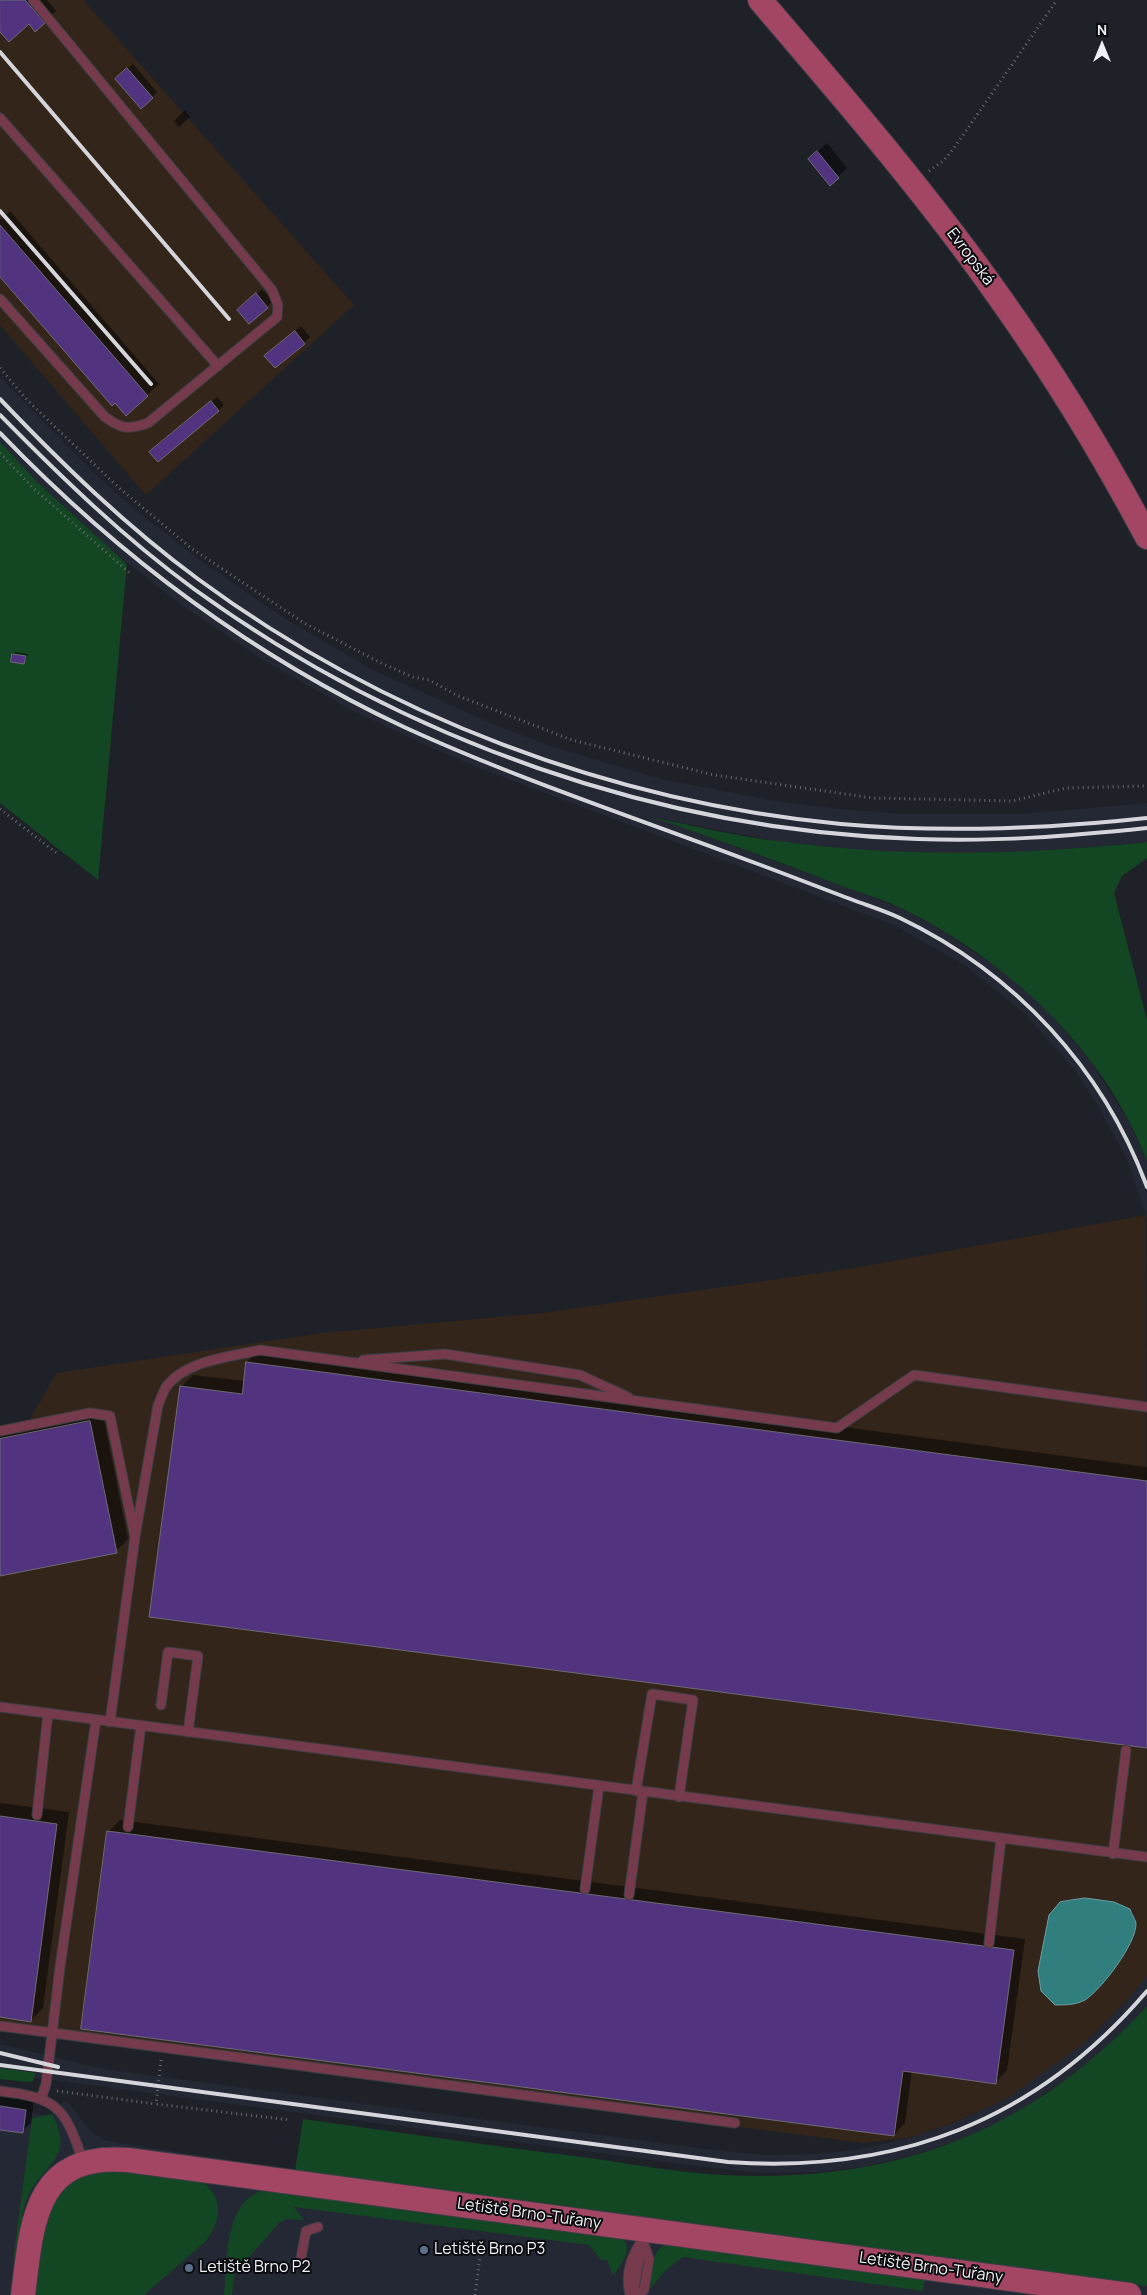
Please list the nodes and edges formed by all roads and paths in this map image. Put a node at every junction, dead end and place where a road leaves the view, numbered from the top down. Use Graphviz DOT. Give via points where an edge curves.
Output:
graph roads {
  1 [pos="33,0"];
  2 [pos="760,0"];
  3 [pos="1057,0"];
  4 [pos="0,118"];
  5 [pos="916,187"];
  6 [pos="0,299"];
  7 [pos="218,366"];
  8 [pos="0,368"];
  9 [pos="0,453"];
  10 [pos="1147,537"];
  11 [pos="132,574"];
  12 [pos="1147,786"];
  13 [pos="0,809"];
  14 [pos="59,855"];
  15 [pos="345,1362"];
  16 [pos="637,1401"];
  17 [pos="1147,1407"];
  18 [pos="0,1431"];
  19 [pos="135,1537"];
  20 [pos="161,1705"];
  21 [pos="0,1707"];
  22 [pos="48,1713"];
  23 [pos="96,1720"];
  24 [pos="110,1722"];
  25 [pos="141,1726"];
  26 [pos="188,1732"];
  27 [pos="1126,1750"];
  28 [pos="599,1786"];
  29 [pos="640,1791"];
  30 [pos="679,1796"];
  31 [pos="37,1814"];
  32 [pos="128,1827"];
  33 [pos="1001,1839"];
  34 [pos="1113,1854"];
  35 [pos="1147,1857"];
  36 [pos="585,1889"];
  37 [pos="629,1895"];
  38 [pos="990,1943"];
  39 [pos="0,2026"];
  40 [pos="52,2032"];
  41 [pos="163,2047"];
  42 [pos="45,2090"];
  43 [pos="0,2091"];
  44 [pos="41,2099"];
  45 [pos="156,2104"];
  46 [pos="290,2120"];
  47 [pos="735,2123"];
  48 [pos="83,2162"];
  49 [pos="318,2226"];
  50 [pos="643,2234"];
  51 [pos="481,2249"];
  52 [pos="302,2258"];
  53 [pos="23,2295"];
  54 [pos="475,2295"];
  55 [pos="632,2295"];
  56 [pos="638,2295"];
  57 [pos="1129,2295"];
  1 -- 7 [label="lane" via="272,290 278,305 277,316"];
  2 -- 5 [label="street, Evropská"];
  3 -- 5 [label="path" via="954,148 927,172"];
  4 -- 7 [label="lane"];
  5 -- 10 [label="street, Evropská" via="1040,355"];
  6 -- 7 [label="lane" via="105,417 121,428 135,428 148,423"];
  8 -- 12 [label="path" via="27,400 118,487 190,548 281,608 383,664 572,740 714,775 873,798 1012,801 1066,788"];
  9 -- 11 [label="path" via="33,488"];
  13 -- 14 [label="path"];
  15 -- 16 [label="lane"];
  15 -- 16 [label="lane" via="445,1354 580,1375"];
  15 -- 19 [label="lane" via="260,1350 204,1362 177,1376 166,1387 158,1405"];
  16 -- 17 [label="lane" via="837,1428 914,1375"];
  18 -- 19 [label="lane" via="90,1413 110,1416"];
  19 -- 24 [label="lane"];
  20 -- 26 [label="lane" via="168,1652 198,1656"];
  21 -- 22 [label="lane"];
  22 -- 23 [label="lane"];
  22 -- 31 [label="lane"];
  23 -- 24 [label="lane"];
  23 -- 40 [label="lane"];
  24 -- 25 [label="lane"];
  25 -- 26 [label="lane"];
  25 -- 32 [label="lane"];
  26 -- 28 [label="lane"];
  27 -- 34 [label="lane"];
  28 -- 29 [label="lane"];
  28 -- 36 [label="lane"];
  29 -- 30 [label="lane"];
  29 -- 30 [label="lane" via="652,1694 693,1700"];
  29 -- 37 [label="lane"];
  30 -- 33 [label="lane"];
  33 -- 34 [label="lane"];
  33 -- 38 [label="lane"];
  34 -- 35 [label="lane"];
  39 -- 40 [label="lane"];
  40 -- 41 [label="lane"];
  40 -- 42 [label="lane"];
  41 -- 45 [label="path"];
  41 -- 47 [label="lane"];
  42 -- 44 [label="lane"];
  42 -- 45 [label="path"];
  43 -- 44 [label="lane"];
  44 -- 48 [label="lane" via="58,2108 64,2116"];
  45 -- 46 [label="path"];
  48 -- 50 [label="street, Letiště Brno-Tuřany" via="105,2158 128,2160"];
  48 -- 53 [label="street, Letiště Brno-Tuřany" via="58,2177 42,2201 32,2233"];
  49 -- 52 [label="lane" via="306,2231"];
  50 -- 55 [label="lane"];
  50 -- 56 [label="lane" via="649,2260 644,2290"];
  50 -- 57 [label="street, Letiště Brno-Tuřany"];
  51 -- 54 [label="path"];
}
